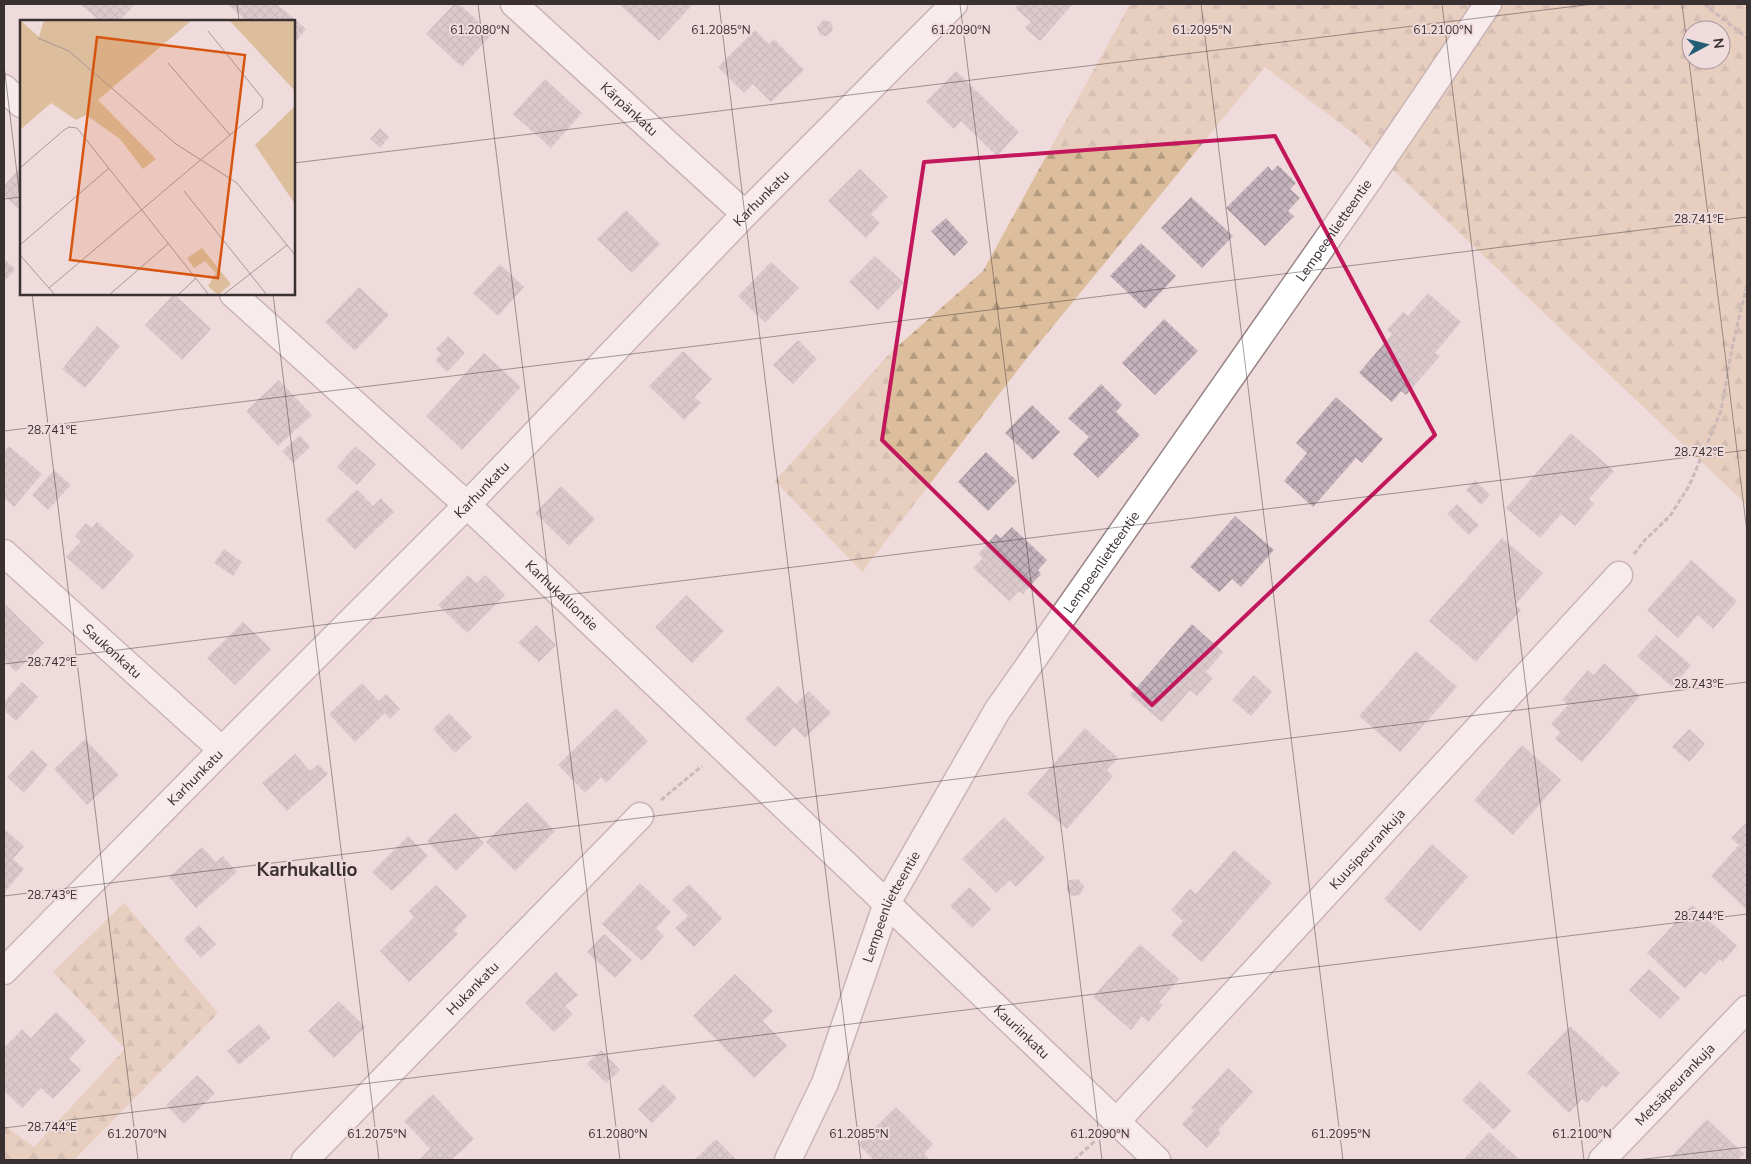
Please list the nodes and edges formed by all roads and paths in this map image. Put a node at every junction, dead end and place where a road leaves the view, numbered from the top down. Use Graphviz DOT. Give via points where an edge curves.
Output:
graph roads {
  1 [pos="514,4"];
  2 [pos="954,4"];
  3 [pos="1488,4"];
  4 [pos="1704,4"];
  5 [pos="1747,38"];
  6 [pos="4,88"];
  7 [pos="20,103"];
  8 [pos="745,214"];
  9 [pos="1747,285"];
  10 [pos="234,295"];
  11 [pos="467,505"];
  12 [pos="4,553"];
  13 [pos="1619,575"];
  14 [pos="724,747"];
  15 [pos="222,750"];
  16 [pos="640,816"];
  17 [pos="887,903"];
  18 [pos="4,971"];
  19 [pos="1747,1009"];
  20 [pos="1116,1122"];
  21 [pos="305,1160"];
  22 [pos="788,1160"];
  23 [pos="1157,1160"];
  24 [pos="1602,1160"];
  1 -- 8 [label="street, Kärpänkatu"];
  2 -- 8 [label="street, Karhunkatu"];
  3 -- 17 [label="street, Lempeenlietteentie" via="998,711"];
  4 -- 5 [label="path"];
  6 -- 7 [label="street"];
  8 -- 11 [label="street, Karhunkatu"];
  9 -- 13 [label="path" via="1721,411 1689,486 1670,516 1645,540"];
  10 -- 11 [label="street, Karhukalliontie"];
  11 -- 14 [label="street, Karhukalliontie"];
  11 -- 15 [label="street, Karhunkatu"];
  12 -- 15 [label="street, Saukonkatu"];
  13 -- 20 [label="street, Kuusipeurankuja"];
  14 -- 16 [label="path"];
  14 -- 17 [label="street, Karhukalliontie"];
  15 -- 18 [label="street, Karhunkatu"];
  16 -- 21 [label="street, Hukankatu"];
  17 -- 20 [label="street, Kauriinkatu"];
  17 -- 22 [label="street, Lempeenlietteentie" via="825,1083"];
  19 -- 24 [label="street, Metsäpeurankuja"];
  20 -- 23 [label="street, Kauriinkatu"];
}
